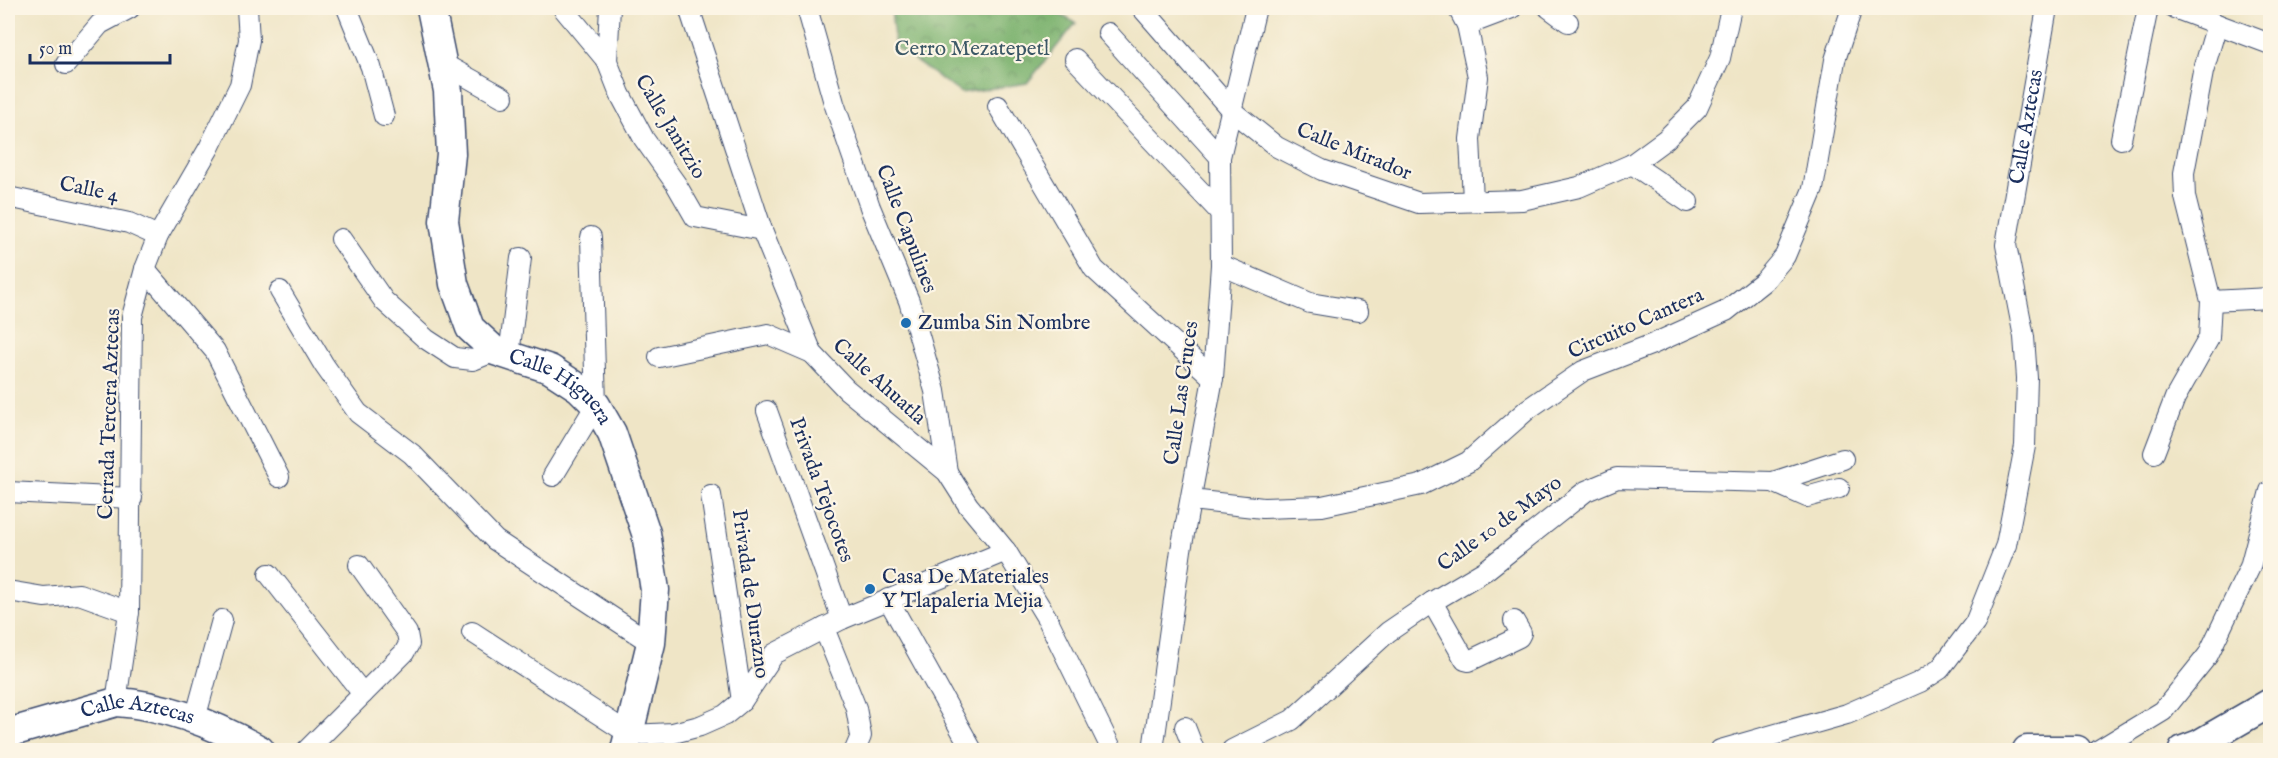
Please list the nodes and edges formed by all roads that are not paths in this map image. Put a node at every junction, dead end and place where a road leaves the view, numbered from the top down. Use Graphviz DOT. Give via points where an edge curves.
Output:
graph roads {
  1 [pos="130,8"];
  2 [pos="247,8"];
  3 [pos="347,8"];
  4 [pos="431,8"];
  5 [pos="563,8"];
  6 [pos="610,8"];
  7 [pos="689,8"];
  8 [pos="807,8"];
  9 [pos="1142,8"];
  10 [pos="1256,8"];
  11 [pos="1458,8"];
  12 [pos="1512,8"];
  13 [pos="1549,8"];
  14 [pos="1731,8"];
  15 [pos="1852,8"];
  16 [pos="2046,8"];
  17 [pos="2148,8"];
  18 [pos="2174,8"];
  19 [pos="1568,22"];
  20 [pos="2217,24"];
  21 [pos="1467,25"];
  22 [pos="1108,33"];
  23 [pos="2271,44"];
  24 [pos="1075,59"];
  25 [pos="607,61"];
  26 [pos="442,63"];
  27 [pos="66,64"];
  28 [pos="503,97"];
  29 [pos="998,106"];
  30 [pos="1232,111"];
  31 [pos="384,116"];
  32 [pos="2121,140"];
  33 [pos="1220,157"];
  34 [pos="1632,164"];
  35 [pos="8,197"];
  36 [pos="1473,200"];
  37 [pos="1688,202"];
  38 [pos="1219,211"];
  39 [pos="762,230"];
  40 [pos="158,236"];
  41 [pos="591,237"];
  42 [pos="341,240"];
  43 [pos="520,258"];
  44 [pos="1221,265"];
  45 [pos="145,269"];
  46 [pos="280,291"];
  47 [pos="2271,298"];
  48 [pos="2211,301"];
  49 [pos="1358,310"];
  50 [pos="502,353"];
  51 [pos="812,353"];
  52 [pos="659,357"];
  53 [pos="1213,378"];
  54 [pos="596,405"];
  55 [pos="767,411"];
  56 [pos="2154,453"];
  57 [pos="1843,459"];
  58 [pos="947,472"];
  59 [pos="553,476"];
  60 [pos="279,477"];
  61 [pos="1773,482"];
  62 [pos="1839,488"];
  63 [pos="2271,491"];
  64 [pos="8,492"];
  65 [pos="711,495"];
  66 [pos="132,498"];
  67 [pos="1191,500"];
  68 [pos="1006,551"];
  69 [pos="359,566"];
  70 [pos="269,574"];
  71 [pos="8,591"];
  72 [pos="888,599"];
  73 [pos="1432,602"];
  74 [pos="129,612"];
  75 [pos="842,619"];
  76 [pos="222,621"];
  77 [pos="1514,621"];
  78 [pos="824,628"];
  79 [pos="472,632"];
  80 [pos="651,643"];
  81 [pos="363,694"];
  82 [pos="742,701"];
  83 [pos="117,702"];
  84 [pos="2271,703"];
  85 [pos="195,719"];
  86 [pos="1185,727"];
  87 [pos="8,733"];
  88 [pos="628,743"];
  89 [pos="260,750"];
  90 [pos="307,750"];
  91 [pos="855,750"];
  92 [pos="972,750"];
  93 [pos="1112,750"];
  94 [pos="1153,750"];
  95 [pos="1194,750"];
  96 [pos="1232,750"];
  97 [pos="1720,750"];
  98 [pos="2026,750"];
  99 [pos="2077,750"];
  100 [pos="2099,750"];
  101 [pos="2183,750"];
  1 -- 27 [label="street" via="100,24"];
  2 -- 40 [label="street, Cerrada Tercera Aztecas" via="249,40 240,85"];
  3 -- 31 [label="street" via="371,67"];
  4 -- 26 [label="street, Calle Higuera"];
  5 -- 25 [label="street, Calle Janitzio"];
  6 -- 25 [label="street"];
  7 -- 39 [label="street, Calle Ahuatla"];
  8 -- 58 [label="street, Calle Capulines" via="870,207 909,301 935,391"];
  9 -- 30 [label="street, Calle Mirador"];
  10 -- 30 [label="street, Calle Las Cruces"];
  11 -- 21 [label="street"];
  12 -- 21 [label="street"];
  13 -- 19 [label="street"];
  14 -- 34 [label="street, Calle Mirador" via="1720,58 1697,108 1666,140"];
  15 -- 67 [label="street, Circuito Cantera" via="1835,60 1813,189 1785,256 1764,281 1726,311 1583,371 1528,409 1468,462 1421,485 1322,506 1263,508"];
  16 -- 97 [label="street, Calle Aztecas" via="2006,245 2025,337 2025,446 2006,545 1975,623 1940,669 1920,682 1847,714"];
  17 -- 32 [label="street"];
  18 -- 20 [label="street"];
  20 -- 23 [label="street"];
  20 -- 48 [label="street" via="2203,72 2184,173 2185,197"];
  21 -- 36 [label="street" via="1478,77 1470,139"];
  22 -- 33 [label="street"];
  24 -- 38 [label="street"];
  25 -- 39 [label="street, Calle Janitzio" via="644,139 695,217"];
  26 -- 28 [label="street"];
  26 -- 50 [label="street, Calle Higuera" via="448,91 451,154 444,221 454,284 470,328"];
  29 -- 53 [label="street" via="1094,269"];
  30 -- 33 [label="street, Calle Las Cruces"];
  30 -- 36 [label="street, Calle Mirador" via="1277,147 1372,189 1419,203"];
  33 -- 38 [label="street, Calle Las Cruces"];
  34 -- 36 [label="street, Calle Mirador" via="1549,195 1522,200"];
  34 -- 37 [label="street"];
  35 -- 40 [label="street, Calle 4" via="129,223"];
  38 -- 44 [label="street, Calle Las Cruces"];
  39 -- 51 [label="street, Calle Ahuatla"];
  40 -- 45 [label="street, Cerrada Tercera Aztecas"];
  41 -- 54 [label="street"];
  42 -- 50 [label="street" via="384,301 426,339 455,358 473,360"];
  43 -- 50 [label="street"];
  44 -- 49 [label="street" via="1310,303"];
  44 -- 53 [label="street, Calle Las Cruces"];
  45 -- 60 [label="street" via="215,351"];
  45 -- 66 [label="street, Cerrada Tercera Aztecas" via="132,317"];
  46 -- 80 [label="street" via="358,413 412,454 495,540"];
  47 -- 48 [label="street"];
  48 -- 56 [label="street" via="2209,338 2175,399"];
  50 -- 54 [label="street, Calle Higuera" via="550,369"];
  51 -- 52 [label="street" via="768,334"];
  51 -- 58 [label="street, Calle Ahuatla" via="846,389"];
  53 -- 67 [label="street, Calle Las Cruces"];
  54 -- 59 [label="street"];
  54 -- 80 [label="street, Calle Higuera" via="612,433 646,533 655,590"];
  55 -- 75 [label="street, Privada Tejocotes"];
  57 -- 61 [label="street, Calle 10 de Mayo"];
  58 -- 68 [label="street, Calle Ahuatla" via="968,506"];
  61 -- 62 [label="street" via="1807,497"];
  61 -- 73 [label="street, Calle 10 de Mayo" via="1617,478 1586,491 1486,570"];
  63 -- 100 [label="street" via="2250,567 2208,655 2163,711"];
  64 -- 66 [label="street"];
  65 -- 82 [label="street, Privada de Durazno"];
  66 -- 74 [label="street, Cerrada Tercera Aztecas"];
  67 -- 94 [label="street, Calle Las Cruces"];
  68 -- 72 [label="street"];
  68 -- 93 [label="street, Calle Ahuatla" via="1048,620"];
  69 -- 81 [label="street" via="407,633 409,644 404,654"];
  70 -- 81 [label="street"];
  71 -- 74 [label="street" via="44,597 79,594"];
  72 -- 75 [label="street"];
  72 -- 92 [label="street"];
  73 -- 77 [label="street" via="1469,661 1519,637 1521,633"];
  73 -- 96 [label="street, Calle 10 de Mayo" via="1388,632 1292,720"];
  74 -- 83 [label="street, Cerrada Tercera Aztecas"];
  75 -- 78 [label="street"];
  76 -- 85 [label="street"];
  78 -- 82 [label="street" via="774,654"];
  78 -- 91 [label="street" via="856,708 861,736"];
  79 -- 88 [label="street"];
  80 -- 88 [label="street, Calle Higuera"];
  81 -- 90 [label="street"];
  82 -- 88 [label="street" via="725,715 700,726"];
  83 -- 85 [label="street, Calle Aztecas" via="148,705"];
  83 -- 87 [label="street, Calle Aztecas"];
  84 -- 101 [label="street"];
  85 -- 89 [label="street, Calle Aztecas"];
  86 -- 95 [label="street"];
  98 -- 99 [label="street"];
}
